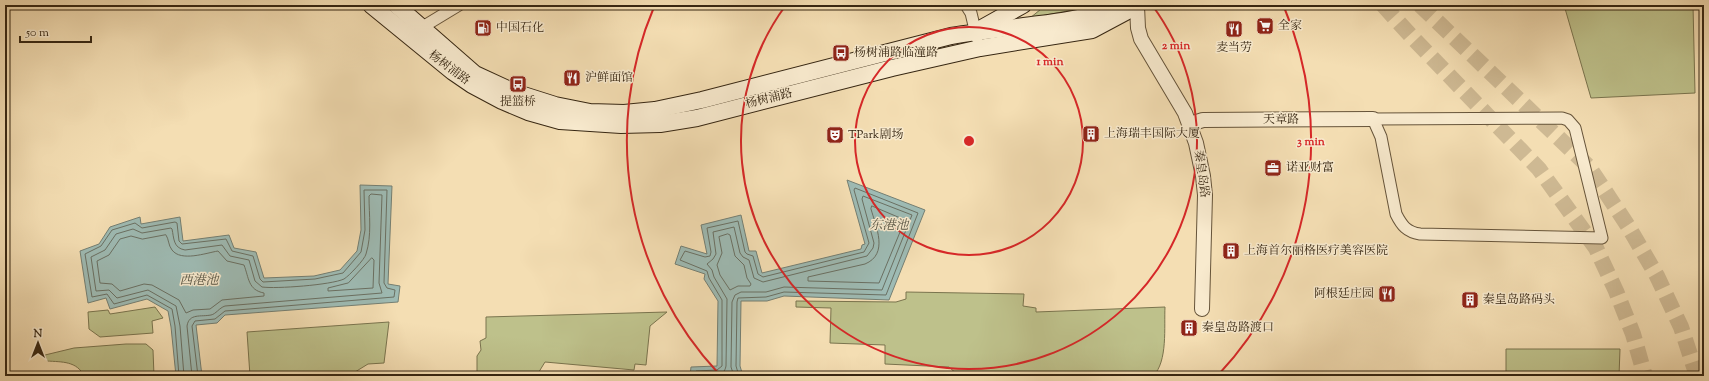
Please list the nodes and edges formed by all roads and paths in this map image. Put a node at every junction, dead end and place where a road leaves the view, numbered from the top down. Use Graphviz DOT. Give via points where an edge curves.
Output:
graph roads {
  1 [pos="371,5"];
  2 [pos="396,5"];
  3 [pos="459,5"];
  4 [pos="966,5"];
  5 [pos="1023,5"];
  6 [pos="1140,5"];
  7 [pos="976,32"];
  8 [pos="417,34"];
  9 [pos="980,48"];
  10 [pos="1373,119"];
  11 [pos="1190,124"];
  12 [pos="1202,309"];
  1 -- 8 [label="main road"];
  2 -- 8 [label="main road"];
  3 -- 8 [label="street"];
  4 -- 7 [label="street"];
  5 -- 7 [label="main road"];
  6 -- 7 [label="main road, 杨树浦路" via="1060,21"];
  6 -- 9 [label="main road, 杨树浦路" via="1092,30"];
  6 -- 11 [label="street, 秦皇岛路" via="1138,28 1141,40"];
  7 -- 8 [label="main road, 杨树浦路" via="951,36 702,100 655,110 624,113 590,112 562,107 514,92 475,74"];
  7 -- 9 [label="street"];
  8 -- 9 [label="main road, 杨树浦路" via="453,72 502,102 560,121 621,125 660,124 697,118"];
  10 -- 10 [label="street" via="1381,137 1396,214 1402,225 1413,233 1602,238 1576,132 1568,120"];
  10 -- 11 [label="street, 天章路" via="1203,120"];
  11 -- 12 [label="street, 秦皇岛路" via="1200,161 1205,195"];
}
